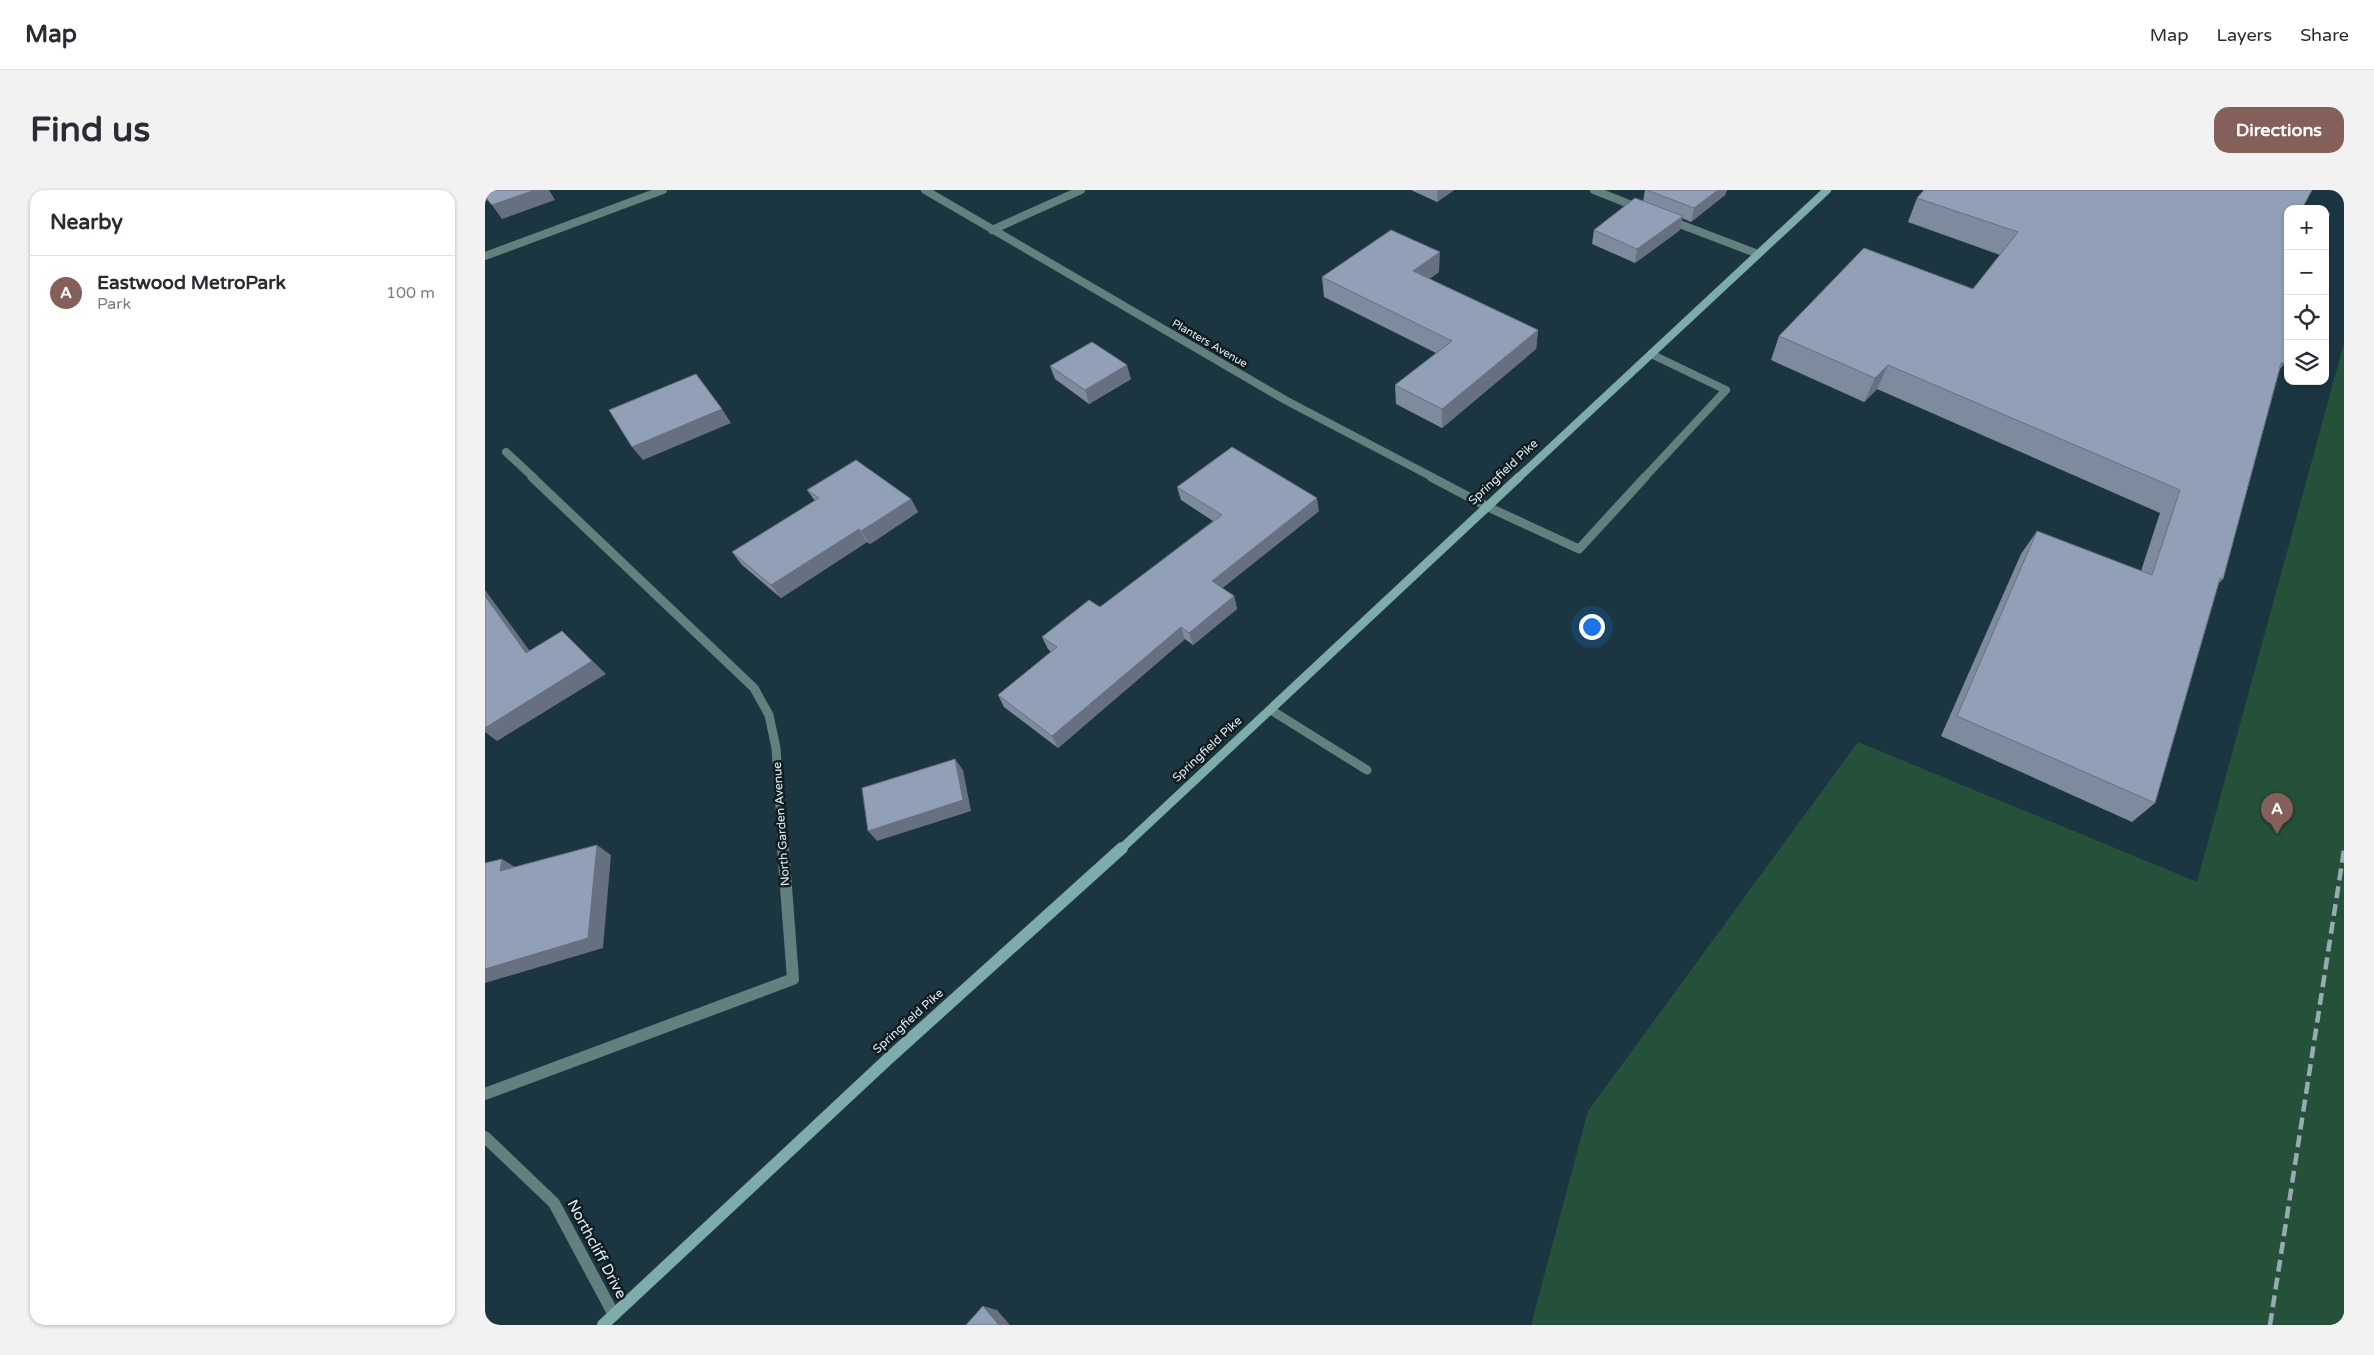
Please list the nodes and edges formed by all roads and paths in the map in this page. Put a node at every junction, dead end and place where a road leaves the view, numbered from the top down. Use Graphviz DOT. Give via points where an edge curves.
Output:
graph roads {
  1 [pos="663,190"];
  2 [pos="925,190"];
  3 [pos="1081,190"];
  4 [pos="1594,190"];
  5 [pos="1827,190"];
  6 [pos="1650,212"];
  7 [pos="1659,216"];
  8 [pos="992,230"];
  9 [pos="1758,254"];
  10 [pos="485,256"];
  11 [pos="1651,354"];
  12 [pos="505,452"];
  13 [pos="1488,507"];
  14 [pos="1271,710"];
  15 [pos="1367,770"];
  16 [pos="485,1094"];
  17 [pos="485,1137"];
  18 [pos="614,1315"];
  19 [pos="603,1325"];
  1 -- 10 [label="street"];
  2 -- 8 [label="street, Planters Avenue"];
  3 -- 8 [label="street"];
  4 -- 6 [label="street"];
  5 -- 9 [label="main road, Springfield Pike"];
  7 -- 9 [label="street"];
  8 -- 13 [label="street, Planters Avenue" via="1287,401"];
  9 -- 11 [label="main road, Springfield Pike"];
  11 -- 13 [label="main road, Springfield Pike"];
  11 -- 13 [label="street, Planters Avenue" via="1726,390 1579,549"];
  12 -- 16 [label="street, North Garden Avenue" via="754,688 769,715 776,748 793,979"];
  13 -- 14 [label="main road, Springfield Pike"];
  14 -- 15 [label="street"];
  14 -- 18 [label="main road, Springfield Pike" via="888,1059"];
  17 -- 18 [label="street, Northcliff Drive" via="554,1203"];
  18 -- 19 [label="main road, Springfield Pike"];
}
